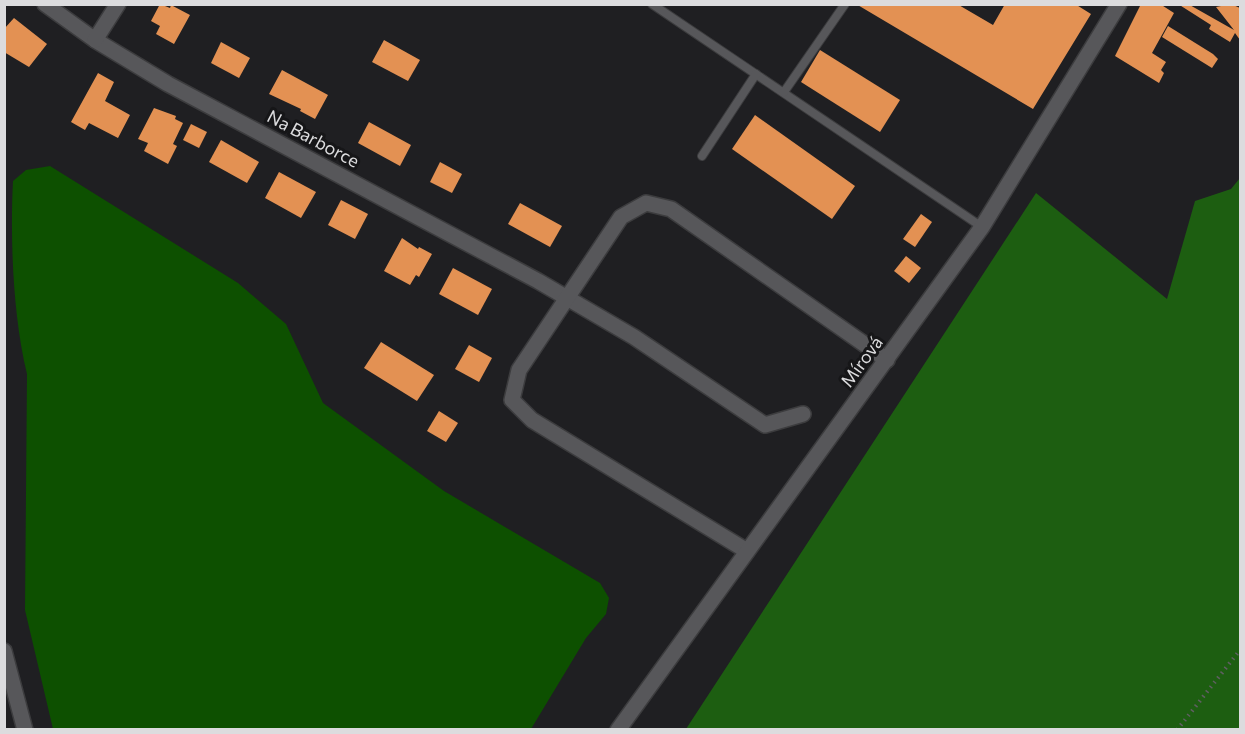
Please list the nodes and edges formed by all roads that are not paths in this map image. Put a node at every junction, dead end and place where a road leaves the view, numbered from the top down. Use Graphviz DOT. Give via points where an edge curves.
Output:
graph roads {
  1 [pos="45,4"];
  2 [pos="118,4"];
  3 [pos="652,4"];
  4 [pos="845,4"];
  5 [pos="1119,4"];
  6 [pos="94,40"];
  7 [pos="756,74"];
  8 [pos="784,93"];
  9 [pos="702,156"];
  10 [pos="982,227"];
  11 [pos="567,298"];
  12 [pos="887,360"];
  13 [pos="803,414"];
  14 [pos="747,551"];
  15 [pos="4,651"];
  16 [pos="26,729"];
  17 [pos="618,729"];
  1 -- 6 [label="street, Na Barborce"];
  2 -- 6 [label="street"];
  3 -- 7 [label="lane"];
  4 -- 8 [label="lane"];
  5 -- 10 [label="street, Mírová"];
  6 -- 11 [label="street, Na Barborce" via="168,84"];
  7 -- 8 [label="lane"];
  7 -- 9 [label="lane"];
  8 -- 10 [label="lane"];
  10 -- 12 [label="street, Mírová"];
  11 -- 12 [label="street" via="621,217 646,203 671,209"];
  11 -- 13 [label="street, Na Barborce" via="634,337 765,425"];
  11 -- 14 [label="street" via="519,370 512,400 532,420"];
  12 -- 14 [label="street, Mírová"];
  14 -- 17 [label="street, Mírová"];
  15 -- 16 [label="street"];
}
